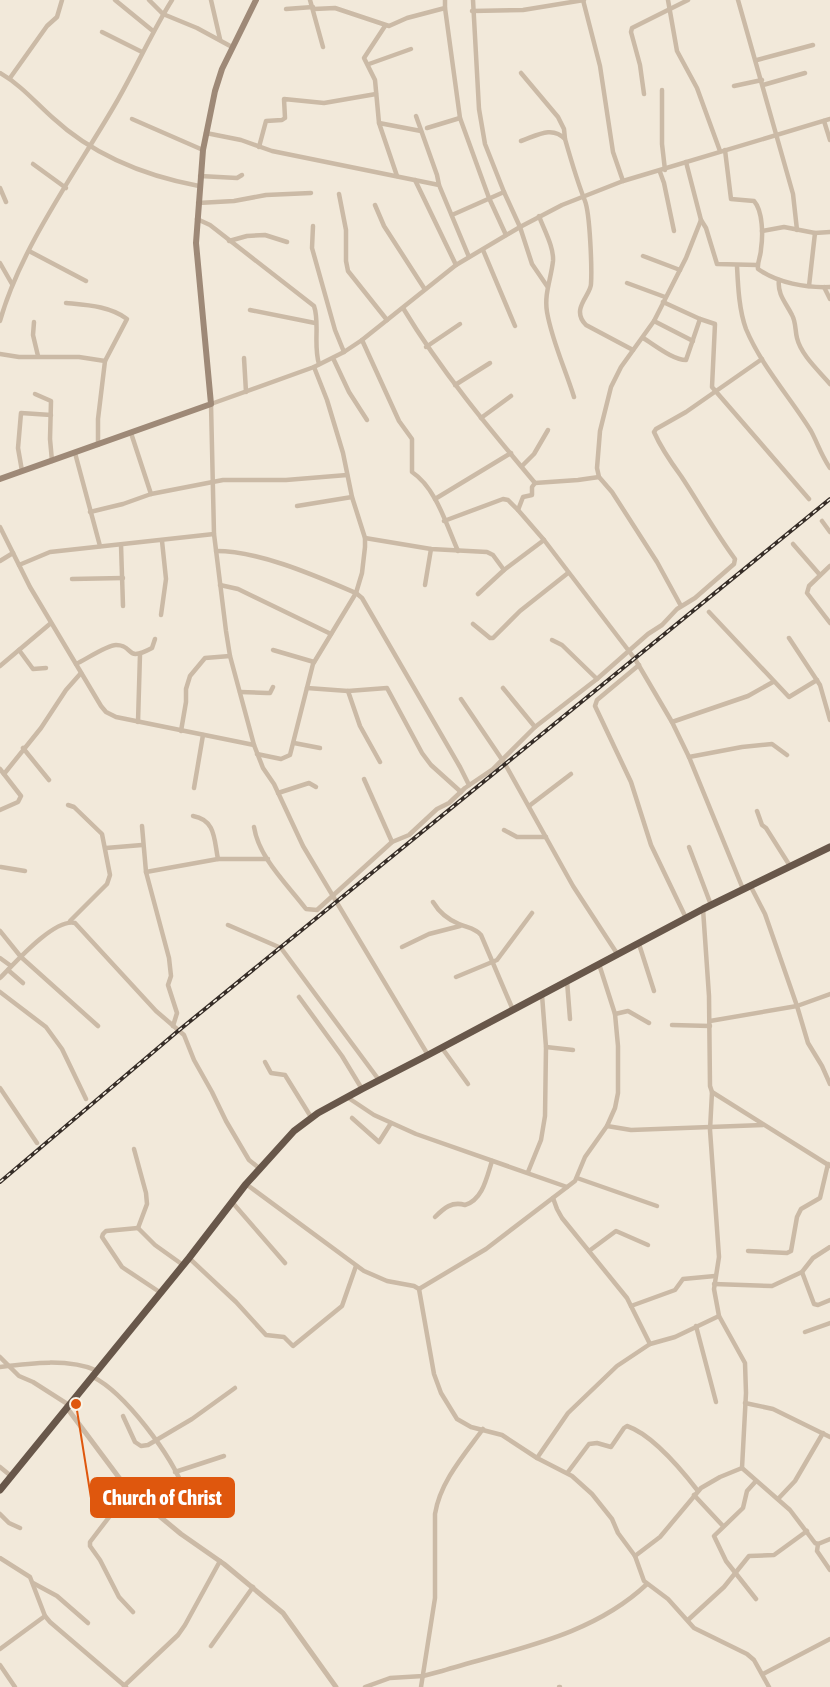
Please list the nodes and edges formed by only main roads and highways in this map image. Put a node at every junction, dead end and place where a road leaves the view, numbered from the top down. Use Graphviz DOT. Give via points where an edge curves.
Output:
graph roads {
  1 [pos="256,0"];
  2 [pos="0,479"];
  3 [pos="830,847"];
  4 [pos="0,1490"];
  1 -- 2 [label="main road" via="215,91 200,176 196,243 211,404"];
  3 -- 4 [label="highway" via="703,909 312,1117 259,1168"];
}
